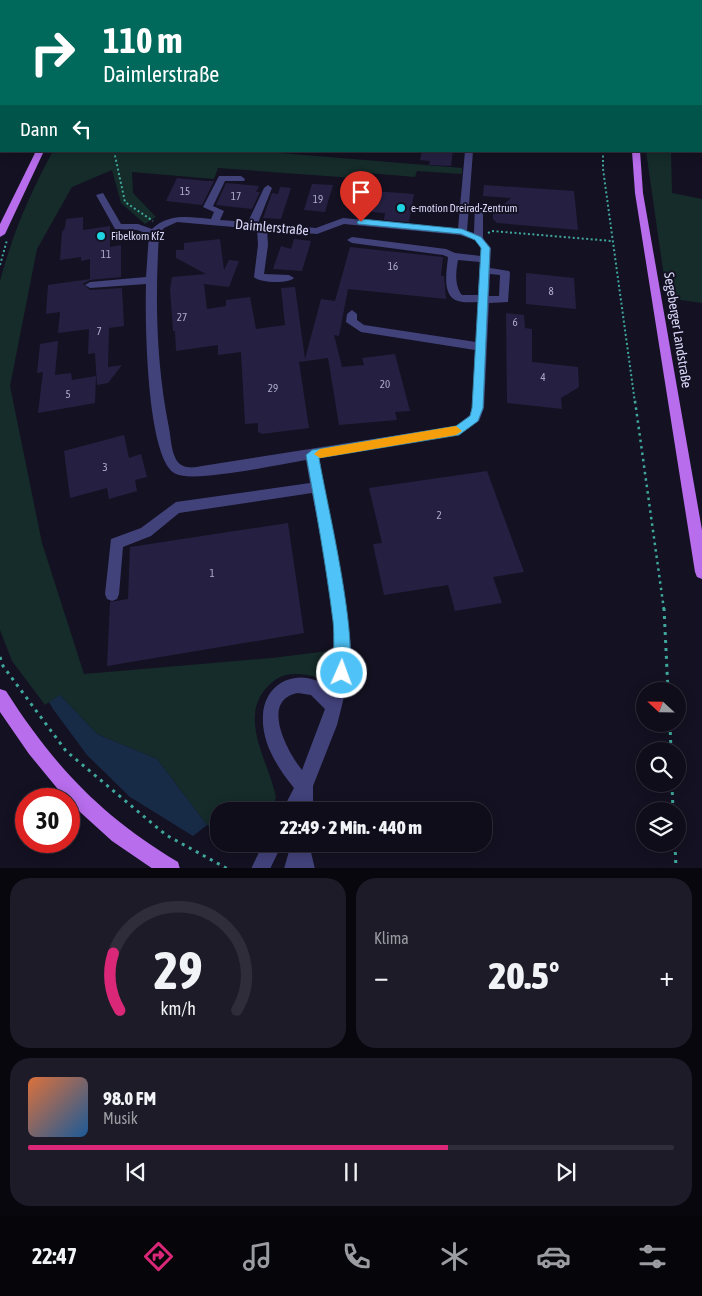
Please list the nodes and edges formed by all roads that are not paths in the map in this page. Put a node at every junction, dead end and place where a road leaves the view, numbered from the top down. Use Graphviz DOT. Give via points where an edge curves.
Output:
graph roads {
  1 [pos="40,152"];
  2 [pos="469,152"];
  3 [pos="636,152"];
  4 [pos="241,179"];
  5 [pos="268,188"];
  6 [pos="100,195"];
  7 [pos="480,205"];
  8 [pos="214,222"];
  9 [pos="257,226"];
  10 [pos="158,229"];
  11 [pos="462,232"];
  12 [pos="0,234"];
  13 [pos="478,238"];
  14 [pos="352,240"];
  15 [pos="453,256"];
  16 [pos="485,265"];
  17 [pos="289,278"];
  18 [pos="151,280"];
  19 [pos="90,285"];
  20 [pos="483,299"];
  21 [pos="352,314"];
  22 [pos="481,347"];
  23 [pos="312,455"];
  24 [pos="318,487"];
  25 [pos="702,571"];
  26 [pos="112,594"];
  27 [pos="0,697"];
  28 [pos="333,706"];
  29 [pos="305,787"];
  30 [pos="296,802"];
  31 [pos="304,802"];
  32 [pos="269,852"];
  33 [pos="298,852"];
  34 [pos="302,852"];
  35 [pos="171,868"];
  36 [pos="260,868"];
  37 [pos="293,868"];
  38 [pos="306,868"];
  1 -- 12 [label="main road"];
  2 -- 11 [label="street"];
  3 -- 25 [label="main road, Segeberger Landstraße" via="639,193"];
  4 -- 8 [label="street" via="222,178 208,208 219,211"];
  5 -- 9 [label="street"];
  6 -- 10 [label="street" via="118,227"];
  7 -- 13 [label="street"];
  8 -- 9 [label="street, Daimlerstraße"];
  8 -- 10 [label="street, Daimlerstraße" via="176,219"];
  9 -- 11 [label="street, Daimlerstraße" via="318,231 343,221"];
  9 -- 17 [label="street" via="264,245 259,277"];
  10 -- 18 [label="street"];
  11 -- 13 [label="street, Daimlerstraße"];
  13 -- 16 [label="street" via="486,248"];
  14 -- 15 [label="street" via="446,252"];
  15 -- 16 [label="street"];
  15 -- 20 [label="street" via="451,289 454,295"];
  16 -- 20 [label="street"];
  16 -- 20 [label="street" via="505,273 505,298"];
  18 -- 19 [label="street"];
  18 -- 23 [label="street" via="152,360 172,465 187,473"];
  20 -- 22 [label="street"];
  21 -- 22 [label="street" via="351,322 361,328"];
  22 -- 23 [label="street" via="478,408 468,426"];
  23 -- 24 [label="street"];
  24 -- 26 [label="street" via="176,508 146,532 116,543"];
  24 -- 28 [label="street" via="343,641 342,673"];
  27 -- 35 [label="main road" via="41,759 73,795 114,830"];
  28 -- 29 [label="street"];
  28 -- 29 [label="street" via="315,688 304,685 283,689 276,695 272,706 270,716 275,741 287,767"];
  29 -- 30 [label="street"];
  29 -- 31 [label="street"];
  32 -- 36 [label="street"];
  33 -- 37 [label="street"];
  34 -- 38 [label="street"];
}
